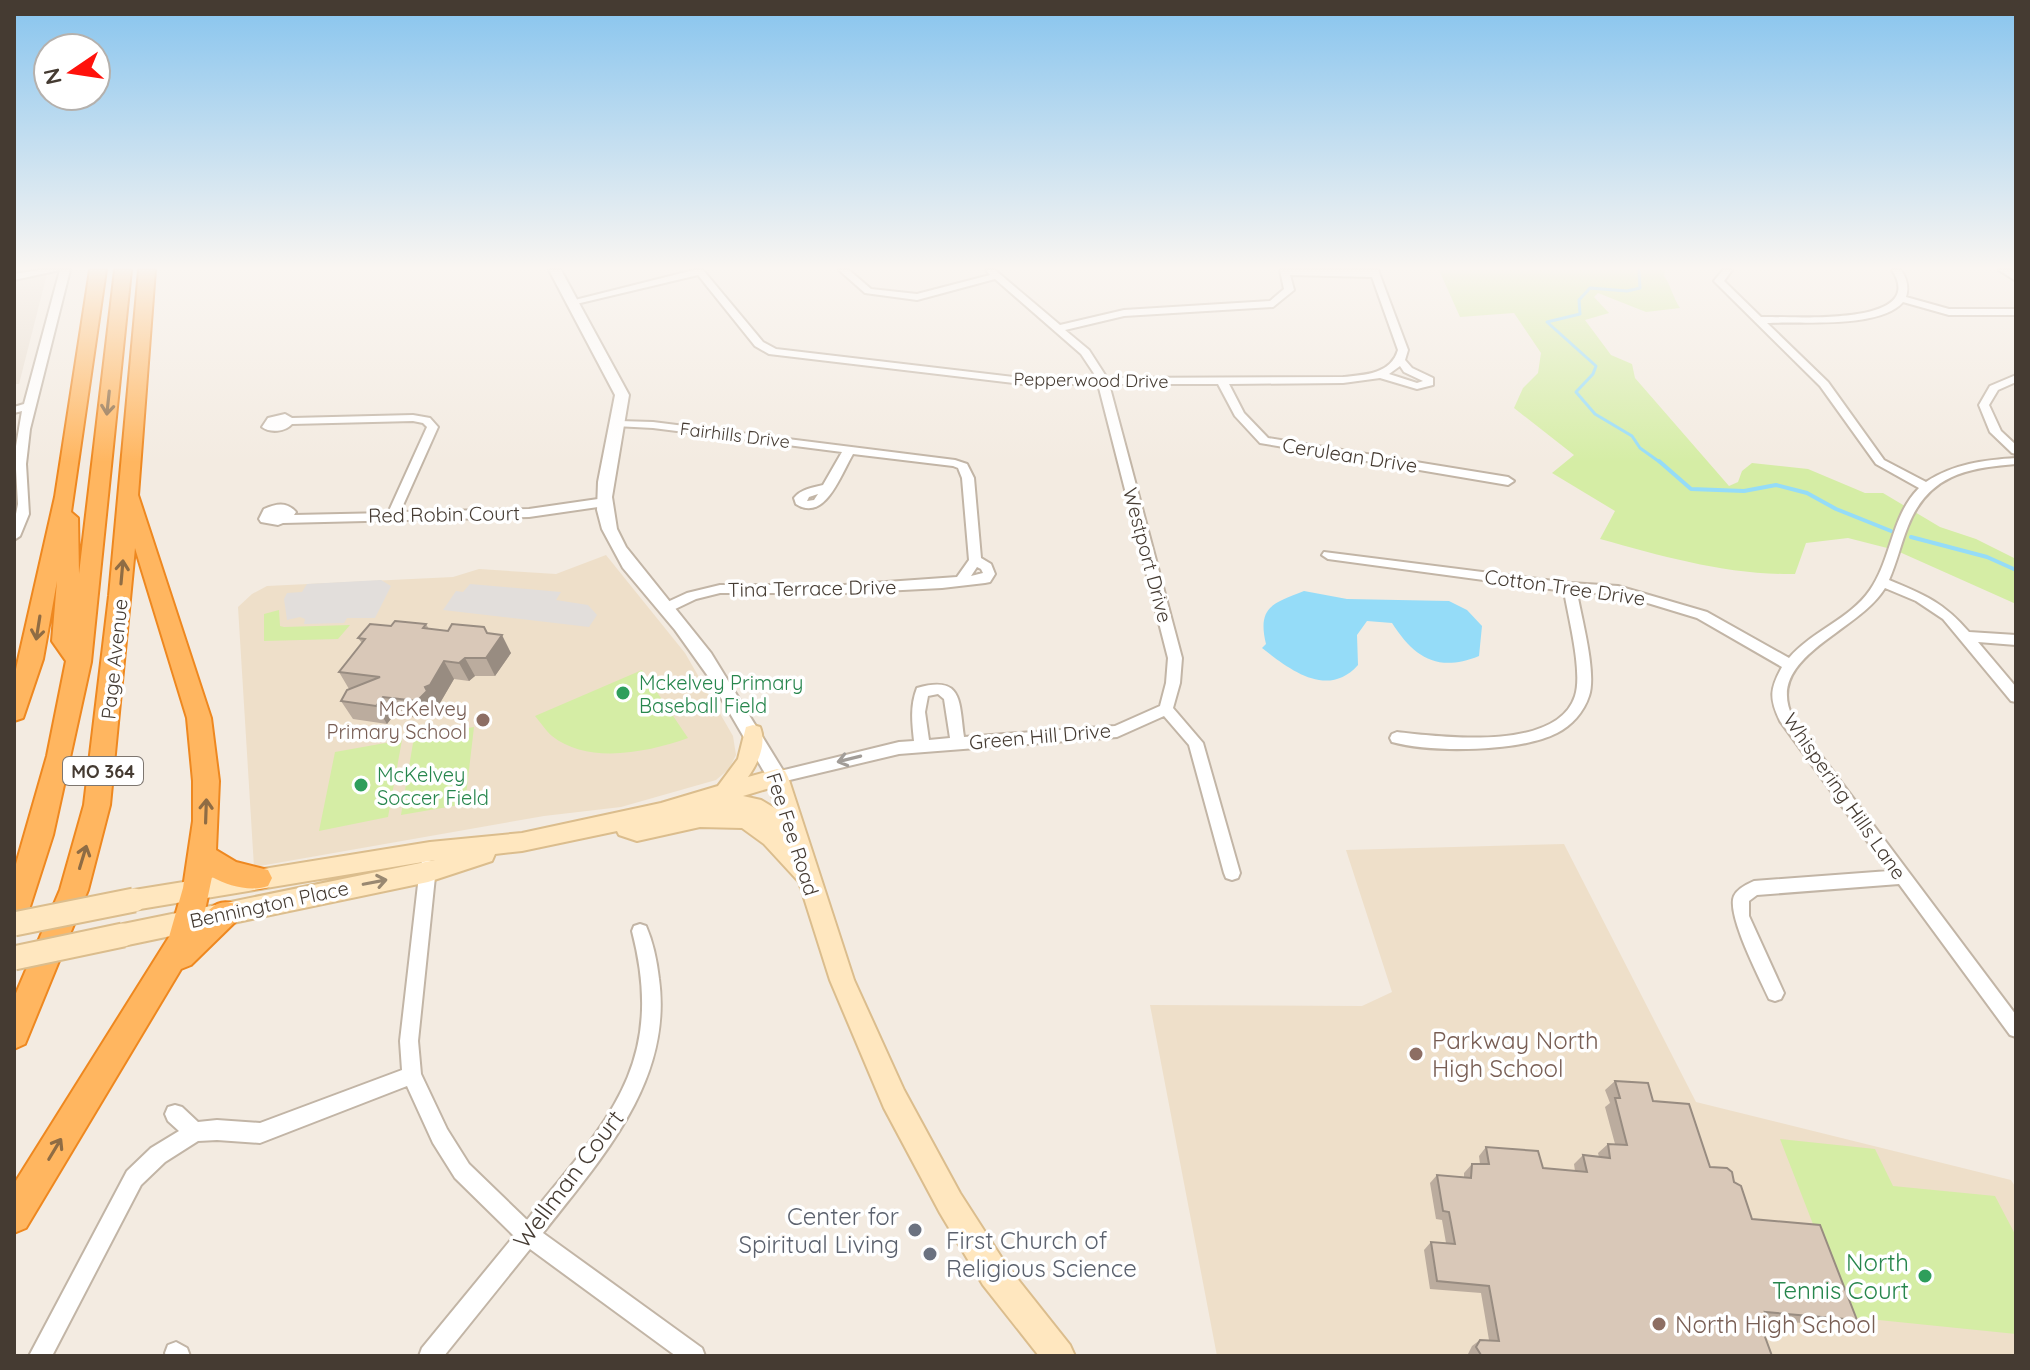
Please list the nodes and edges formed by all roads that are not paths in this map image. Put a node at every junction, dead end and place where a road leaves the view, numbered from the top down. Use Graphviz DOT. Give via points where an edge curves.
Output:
graph roads {
  1 [pos="49,334"];
  2 [pos="89,334"];
  3 [pos="116,334"];
  4 [pos="142,334"];
  5 [pos="590,334"];
  6 [pos="751,334"];
  7 [pos="1065,334"];
  8 [pos="1397,334"];
  9 [pos="1772,334"];
  10 [pos="1396,364"];
  11 [pos="1379,374"];
  12 [pos="2016,378"];
  13 [pos="1102,381"];
  14 [pos="1222,381"];
  15 [pos="30,406"];
  16 [pos="14,410"];
  17 [pos="289,421"];
  18 [pos="619,424"];
  19 [pos="850,449"];
  20 [pos="2016,451"];
  21 [pos="2016,461"];
  22 [pos="1508,481"];
  23 [pos="1926,487"];
  24 [pos="827,488"];
  25 [pos="128,494"];
  26 [pos="65,497"];
  27 [pos="605,502"];
  28 [pos="393,515"];
  29 [pos="283,519"];
  30 [pos="14,536"];
  31 [pos="1328,555"];
  32 [pos="968,570"];
  33 [pos="1883,582"];
  34 [pos="1570,587"];
  35 [pos="666,608"];
  36 [pos="1966,637"];
  37 [pos="2016,640"];
  38 [pos="79,662"];
  39 [pos="1788,664"];
  40 [pos="2016,697"];
  41 [pos="1166,709"];
  42 [pos="14,712"];
  43 [pos="753,733"];
  44 [pos="1397,738"];
  45 [pos="958,743"];
  46 [pos="922,746"];
  47 [pos="777,777"];
  48 [pos="725,793"];
  49 [pos="701,800"];
  50 [pos="611,825"];
  51 [pos="792,829"];
  52 [pos="202,856"];
  53 [pos="429,862"];
  54 [pos="1232,873"];
  55 [pos="1902,877"];
  56 [pos="258,878"];
  57 [pos="808,879"];
  58 [pos="197,888"];
  59 [pos="14,913"];
  60 [pos="225,913"];
  61 [pos="189,921"];
  62 [pos="14,924"];
  63 [pos="640,931"];
  64 [pos="14,958"];
  65 [pos="158,981"];
  66 [pos="1775,993"];
  67 [pos="2016,1029"];
  68 [pos="14,1034"];
  69 [pos="412,1075"];
  70 [pos="175,1114"];
  71 [pos="195,1132"];
  72 [pos="14,1216"];
  73 [pos="528,1235"];
  74 [pos="40,1356"];
  75 [pos="430,1356"];
  76 [pos="694,1356"];
  77 [pos="1059,1356"];
  1 -- 15 [label="street"];
  2 -- 26 [label="highway"];
  3 -- 38 [label="highway, Page Avenue / MO 364, one-way"];
  4 -- 25 [label="highway, Page Avenue / MO 364"];
  5 -- 18 [label="street, Fee Fee Road" via="622,395"];
  6 -- 13 [label="street, Pepperwood Drive" via="773,352 1022,381"];
  7 -- 13 [label="street, Westport Drive" via="1096,364"];
  8 -- 10 [label="street" via="1403,350"];
  9 -- 23 [label="street" via="1824,384 1880,462"];
  10 -- 11 [label="street, Pepperwood Drive"];
  10 -- 11 [label="street, Pepperwood Drive" via="1429,383 1417,386"];
  11 -- 14 [label="street, Pepperwood Drive" via="1343,380"];
  12 -- 20 [label="street" via="1994,388 1984,405 1996,432"];
  13 -- 14 [label="street, Pepperwood Drive"];
  13 -- 41 [label="street, Westport Drive" via="1175,658"];
  14 -- 22 [label="street, Cerulean Drive" via="1239,414 1264,441"];
  15 -- 16 [label="street"];
  15 -- 30 [label="street" via="21,455 26,507"];
  17 -- 28 [label="street" via="426,420 433,427"];
  18 -- 19 [label="street, Fairhills Drive"];
  18 -- 27 [label="street, Fee Fee Road"];
  19 -- 24 [label="street"];
  19 -- 32 [label="street, Fairhills Drive" via="963,466 969,485"];
  21 -- 23 [label="street" via="1963,469"];
  23 -- 33 [label="street" via="1911,506"];
  52 -- 25 [label="highway, one-way" via="206,781 199,718"];
  68 -- 25 [label="highway, Page Avenue / MO 364, one-way" via="74,890 97,805"];
  26 -- 38 [label="highway" via="69,528 64,641"];
  26 -- 42 [label="highway, one-way" via="53,532 34,653"];
  27 -- 28 [label="street, Red Robin Court" via="533,512"];
  27 -- 35 [label="street, Fee Fee Road" via="608,522 626,558"];
  28 -- 29 [label="street, Red Robin Court"];
  31 -- 34 [label="street, Cotton Tree Drive"];
  32 -- 35 [label="street, Tina Terrace Drive" via="931,585 720,589"];
  33 -- 36 [label="street" via="1935,605"];
  33 -- 39 [label="street" via="1868,603"];
  34 -- 39 [label="street, Cotton Tree Drive" via="1618,590 1702,615"];
  34 -- 44 [label="street" via="1582,697 1568,717 1543,734 1505,742"];
  35 -- 43 [label="street, Fee Fee Road"];
  36 -- 37 [label="street"];
  36 -- 40 [label="street"];
  38 -- 59 [label="highway, Page Avenue / MO 364" via="47,811"];
  39 -- 55 [label="street, Whispering Hills Lane" via="1778,699 1787,721"];
  41 -- 45 [label="street, Green Hill Drive" via="1117,731"];
  41 -- 54 [label="street" via="1196,743"];
  43 -- 47 [label="street, Fee Fee Road"];
  43 -- 48 [label="main road" via="748,761"];
  45 -- 46 [label="street, Green Hill Drive"];
  45 -- 46 [label="street, Green Hill Drive" via="951,697 940,688 922,692"];
  46 -- 47 [label="street, Green Hill Drive, one-way"];
  47 -- 48 [label="main road, Bennington Place"];
  47 -- 51 [label="main road, Fee Fee Road"];
  48 -- 49 [label="main road, Bennington Place"];
  49 -- 50 [label="main road, Bennington Place"];
  49 -- 51 [label="main road" via="753,806"];
  50 -- 53 [label="main road, Bennington Place"];
  50 -- 57 [label="main road" via="637,832 711,818 744,820 760,827"];
  51 -- 57 [label="main road, Fee Fee Road"];
  52 -- 56 [label="highway" via="230,873"];
  52 -- 58 [label="highway"];
  53 -- 56 [label="main road, Bennington Place"];
  60 -- 53 [label="main road, Bennington Place, one-way"];
  53 -- 69 [label="street" via="409,1041"];
  55 -- 66 [label="street" via="1754,888 1741,898 1741,916"];
  55 -- 67 [label="street, Whispering Hills Lane"];
  56 -- 58 [label="main road, Bennington Place"];
  57 -- 77 [label="main road, Fee Fee Road" via="842,980 894,1099 994,1274"];
  58 -- 61 [label="highway"];
  58 -- 62 [label="main road, Bennington Place, bridge"];
  60 -- 61 [label="main road, Bennington Place"];
  60 -- 65 [label="highway"];
  61 -- 64 [label="main road, Bennington Place, bridge"];
  61 -- 65 [label="highway"];
  63 -- 73 [label="street, Wellman Court" via="651,969 651,1022 634,1086 609,1134"];
  72 -- 65 [label="highway, one-way"];
  69 -- 71 [label="street" via="260,1133"];
  69 -- 73 [label="street" via="462,1171"];
  70 -- 71 [label="street"];
  71 -- 74 [label="street" via="134,1178"];
  73 -- 75 [label="street, Wellman Court"];
  73 -- 76 [label="street"];
}
